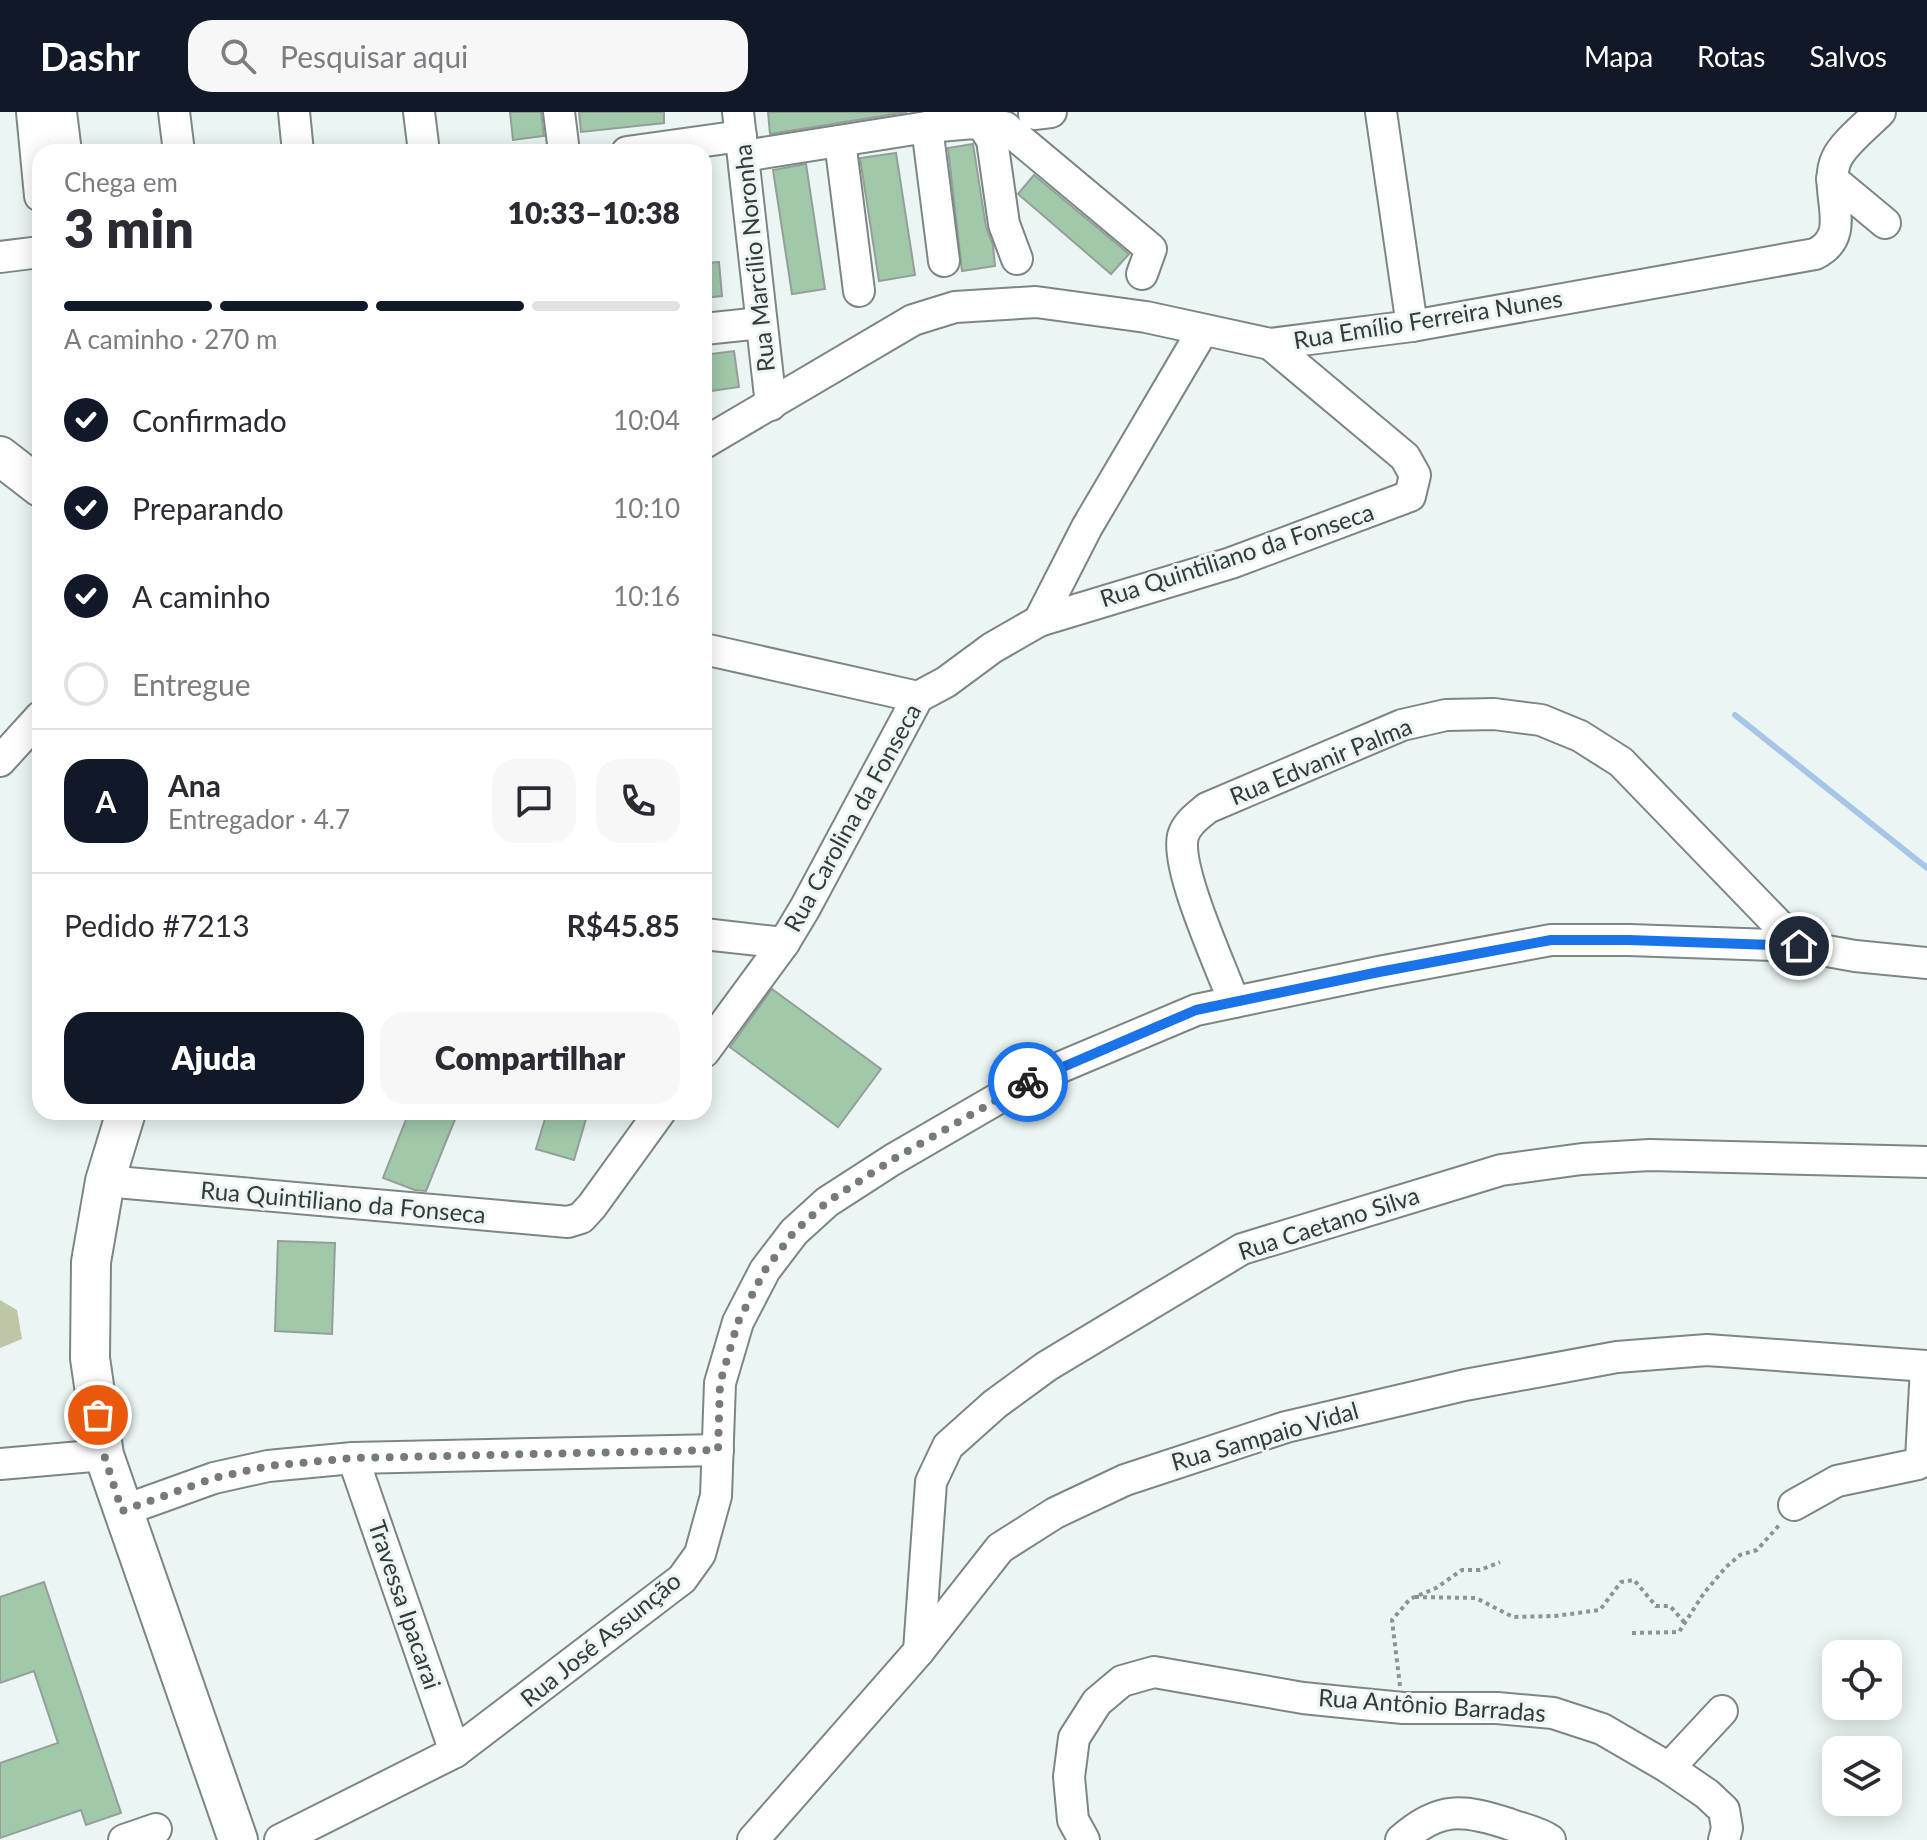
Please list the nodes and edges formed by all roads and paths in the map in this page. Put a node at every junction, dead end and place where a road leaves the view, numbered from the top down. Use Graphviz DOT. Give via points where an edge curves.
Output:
graph roads {
  1 [pos="32,112"];
  2 [pos="61,112"];
  3 [pos="174,112"];
  4 [pos="294,112"];
  5 [pos="419,112"];
  6 [pos="559,112"];
  7 [pos="1381,112"];
  8 [pos="1880,112"];
  9 [pos="983,126"];
  10 [pos="927,127"];
  11 [pos="741,135"];
  12 [pos="840,141"];
  13 [pos="35,144"];
  14 [pos="65,144"];
  15 [pos="178,144"];
  16 [pos="297,144"];
  17 [pos="423,144"];
  18 [pos="563,144"];
  19 [pos="681,144"];
  20 [pos="1832,179"];
  21 [pos="1885,223"];
  22 [pos="32,253"];
  23 [pos="0,257"];
  24 [pos="1017,259"];
  25 [pos="944,261"];
  26 [pos="1142,274"];
  27 [pos="859,291"];
  28 [pos="761,323"];
  29 [pos="1412,326"];
  30 [pos="712,328"];
  31 [pos="1203,330"];
  32 [pos="1270,344"];
  33 [pos="771,405"];
  34 [pos="712,438"];
  35 [pos="0,456"];
  36 [pos="32,481"];
  37 [pos="1039,621"];
  38 [pos="712,651"];
  39 [pos="918,697"];
  40 [pos="32,723"];
  41 [pos="6,742"];
  42 [pos="712,935"];
  43 [pos="784,943"];
  44 [pos="1799,946"];
  45 [pos="1927,963"];
  46 [pos="1234,1002"];
  47 [pos="712,1041"];
  48 [pos="124,1120"];
  49 [pos="654,1120"];
  50 [pos="1927,1162"];
  51 [pos="105,1181"];
  52 [pos="1926,1366"];
  53 [pos="718,1450"];
  54 [pos="104,1455"];
  55 [pos="353,1458"];
  56 [pos="0,1464"];
  57 [pos="1794,1505"];
  58 [pos="122,1511"];
  59 [pos="1500,1562"];
  60 [pos="1415,1597"];
  61 [pos="1685,1623"];
  62 [pos="1632,1633"];
  63 [pos="919,1651"];
  64 [pos="1403,1708"];
  65 [pos="1722,1711"];
  66 [pos="455,1752"];
  67 [pos="1669,1768"];
  68 [pos="156,1829"];
  69 [pos="124,1840"];
  70 [pos="238,1840"];
  71 [pos="280,1840"];
  72 [pos="753,1840"];
  73 [pos="1084,1840"];
  74 [pos="1401,1840"];
  75 [pos="1550,1840"];
  76 [pos="1724,1840"];
  1 -- 13 [label="street"];
  2 -- 14 [label="street"];
  3 -- 15 [label="street"];
  4 -- 16 [label="street"];
  5 -- 17 [label="street"];
  6 -- 18 [label="street"];
  7 -- 29 [label="street"];
  8 -- 20 [label="street" via="1838,156"];
  9 -- 10 [label="street"];
  9 -- 24 [label="street" via="992,140 1004,224"];
  9 -- 26 [label="street" via="1005,127 1151,249"];
  10 -- 12 [label="street"];
  10 -- 25 [label="street"];
  11 -- 12 [label="street"];
  11 -- 19 [label="street"];
  11 -- 28 [label="street, Rua Marcílio Noronha"];
  12 -- 27 [label="street"];
  20 -- 21 [label="street"];
  20 -- 29 [label="street, Rua Emílio Ferreira Nunes" via="1833,239 1815,254"];
  22 -- 23 [label="street"];
  28 -- 30 [label="street"];
  28 -- 33 [label="street, Rua Marcílio Noronha"];
  29 -- 32 [label="street, Rua Emílio Ferreira Nunes"];
  31 -- 32 [label="street, Rua Emílio Ferreira Nunes"];
  31 -- 33 [label="street, Rua Emílio Ferreira Nunes" via="1036,302 955,307 913,320"];
  31 -- 37 [label="street" via="1087,527"];
  32 -- 37 [label="street, Rua Quintiliano da Fonseca" via="1405,457 1415,475 1410,496 1231,563"];
  33 -- 34 [label="street, Rua Emílio Ferreira Nunes"];
  35 -- 36 [label="main road"];
  37 -- 39 [label="street, Rua Carolina da Fonseca"];
  38 -- 39 [label="street"];
  39 -- 43 [label="street, Rua Carolina da Fonseca"];
  40 -- 41 [label="street"];
  42 -- 43 [label="street"];
  43 -- 47 [label="street, Rua Carolina da Fonseca"];
  44 -- 45 [label="street, Rua José Assunção"];
  44 -- 46 [label="street, Rua José Assunção" via="1551,940"];
  44 -- 46 [label="street, Rua Edvanir Palma" via="1621,762 1541,720 1446,715 1402,725 1207,808 1188,825 1183,839 1188,877"];
  46 -- 53 [label="street, Rua José Assunção" via="1196,1010 1030,1080 827,1202 794,1232 765,1270 738,1322 720,1383"];
  48 -- 51 [label="main road"];
  49 -- 51 [label="street, Rua Quintiliano da Fonseca" via="581,1218 568,1222"];
  50 -- 63 [label="street, Rua Caetano Silva" via="1650,1155 1582,1159 1501,1170 1242,1249 1047,1366 948,1446 931,1482"];
  51 -- 54 [label="main road" via="88,1312"];
  52 -- 57 [label="street" via="1920,1462 1837,1481"];
  52 -- 63 [label="street, Rua Sampaio Vidal" via="1707,1350 1617,1357 1465,1385 1286,1427 1125,1480 1044,1520 1000,1548"];
  53 -- 55 [label="street"];
  53 -- 66 [label="street, Rua José Assunção" via="708,1529 700,1554 682,1579"];
  54 -- 56 [label="street"];
  54 -- 58 [label="main road"];
  55 -- 58 [label="street" via="268,1466 214,1478"];
  55 -- 66 [label="street, Travessa Ipacarai"];
  57 -- 61 [label="path" via="1757,1550 1726,1567"];
  58 -- 70 [label="main road"];
  59 -- 60 [label="path" via="1462,1570"];
  60 -- 61 [label="path" via="1476,1598 1513,1617 1555,1616 1600,1610 1621,1582 1634,1580 1656,1606 1670,1606"];
  60 -- 64 [label="path" via="1392,1620"];
  61 -- 62 [label="path" via="1679,1632"];
  63 -- 72 [label="street, Rua Sampaio Vidal"];
  64 -- 67 [label="street, Rua Antônio Barradas" via="1553,1713 1602,1729"];
  64 -- 73 [label="street, Rua Antônio Barradas" via="1303,1698 1154,1672 1122,1681 1097,1702 1074,1738 1069,1777 1073,1820"];
  65 -- 67 [label="street"];
  66 -- 71 [label="street, Rua José Assunção"];
  67 -- 76 [label="street, Rua Antônio Barradas" via="1724,1810"];
  68 -- 69 [label="street"];
  74 -- 75 [label="street" via="1439,1813 1474,1813"];
}
